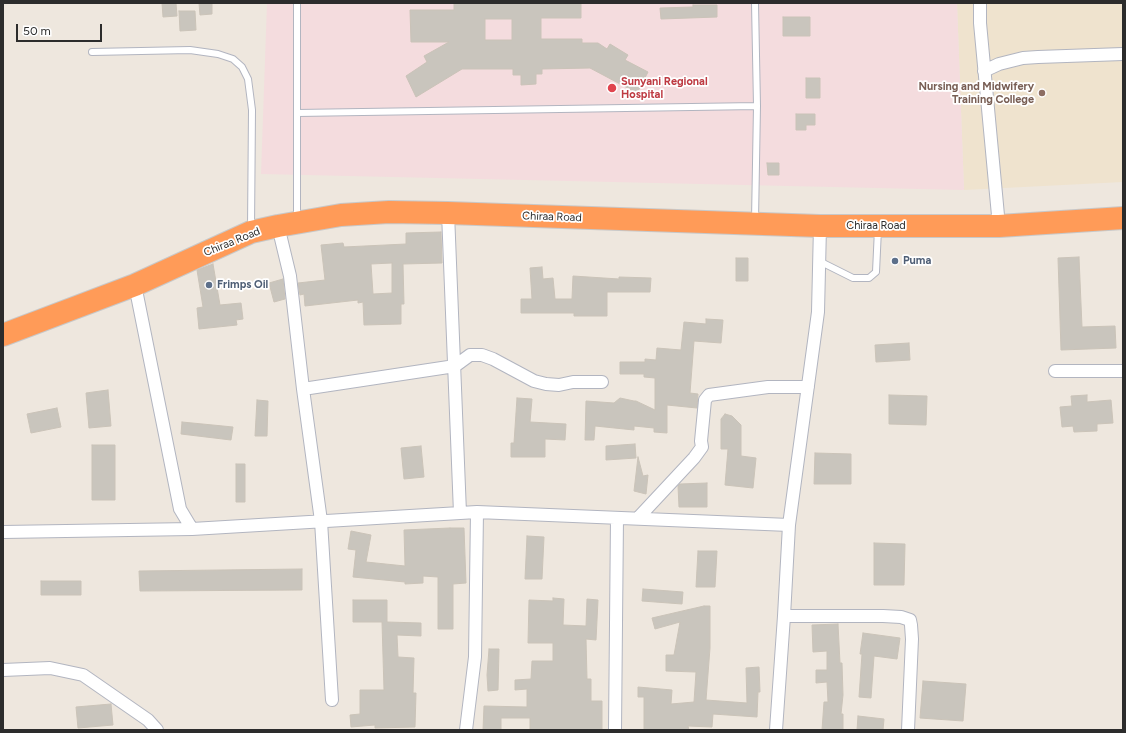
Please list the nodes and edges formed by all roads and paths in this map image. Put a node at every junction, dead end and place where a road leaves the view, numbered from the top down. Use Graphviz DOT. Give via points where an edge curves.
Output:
graph roads {
  1 [pos="298,3"];
  2 [pos="755,3"];
  3 [pos="980,3"];
  4 [pos="92,52"];
  5 [pos="1123,54"];
  6 [pos="984,71"];
  7 [pos="757,106"];
  8 [pos="297,113"];
  9 [pos="448,213"];
  10 [pos="1123,218"];
  11 [pos="288,224"];
  12 [pos="755,224"];
  13 [pos="820,226"];
  14 [pos="878,226"];
  15 [pos="999,226"];
  16 [pos="251,232"];
  17 [pos="820,260"];
  18 [pos="135,285"];
  19 [pos="3,335"];
  20 [pos="455,366"];
  21 [pos="1055,371"];
  22 [pos="1123,371"];
  23 [pos="602,382"];
  24 [pos="808,387"];
  25 [pos="303,389"];
  26 [pos="477,512"];
  27 [pos="460,513"];
  28 [pos="617,518"];
  29 [pos="638,518"];
  30 [pos="321,521"];
  31 [pos="789,525"];
  32 [pos="192,529"];
  33 [pos="3,532"];
  34 [pos="784,616"];
  35 [pos="3,670"];
  36 [pos="332,700"];
  37 [pos="157,730"];
  38 [pos="466,730"];
  39 [pos="615,730"];
  40 [pos="776,730"];
  41 [pos="908,730"];
  1 -- 8 [label="lane"];
  2 -- 7 [label="lane"];
  3 -- 6 [label="street"];
  4 -- 16 [label="lane" via="190,50 218,54 233,59 242,67 248,79 252,110"];
  5 -- 6 [label="street" via="1038,56 999,64"];
  6 -- 15 [label="street"];
  7 -- 8 [label="lane"];
  7 -- 12 [label="lane"];
  8 -- 11 [label="lane"];
  9 -- 11 [label="highway, Chiraa Road" via="389,212 341,215"];
  9 -- 12 [label="highway, Chiraa Road"];
  9 -- 20 [label="street"];
  10 -- 15 [label="highway, Chiraa Road"];
  11 -- 16 [label="highway, Chiraa Road"];
  11 -- 25 [label="street" via="290,276"];
  12 -- 13 [label="highway, Chiraa Road"];
  13 -- 14 [label="highway, Chiraa Road"];
  13 -- 17 [label="street"];
  14 -- 15 [label="highway, Chiraa Road"];
  14 -- 17 [label="lane" via="876,272 869,278 853,278"];
  16 -- 18 [label="highway, Chiraa Road"];
  17 -- 24 [label="street" via="818,312"];
  18 -- 19 [label="highway, Chiraa Road"];
  18 -- 32 [label="street" via="180,509"];
  20 -- 23 [label="street" via="470,356 482,354 534,381 546,384"];
  20 -- 25 [label="street"];
  20 -- 27 [label="street"];
  21 -- 22 [label="street"];
  24 -- 29 [label="street" via="768,388 709,395 705,400 702,447"];
  24 -- 31 [label="street"];
  25 -- 30 [label="street"];
  26 -- 27 [label="street"];
  26 -- 28 [label="street"];
  26 -- 38 [label="street" via="475,657"];
  27 -- 30 [label="street"];
  28 -- 29 [label="street"];
  28 -- 39 [label="street"];
  29 -- 31 [label="street"];
  30 -- 32 [label="street"];
  30 -- 36 [label="street"];
  31 -- 34 [label="street"];
  32 -- 33 [label="street"];
  34 -- 40 [label="street"];
  34 -- 41 [label="street" via="883,616 910,620 912,639"];
  35 -- 37 [label="street" via="50,668 83,674 148,720"];
}
